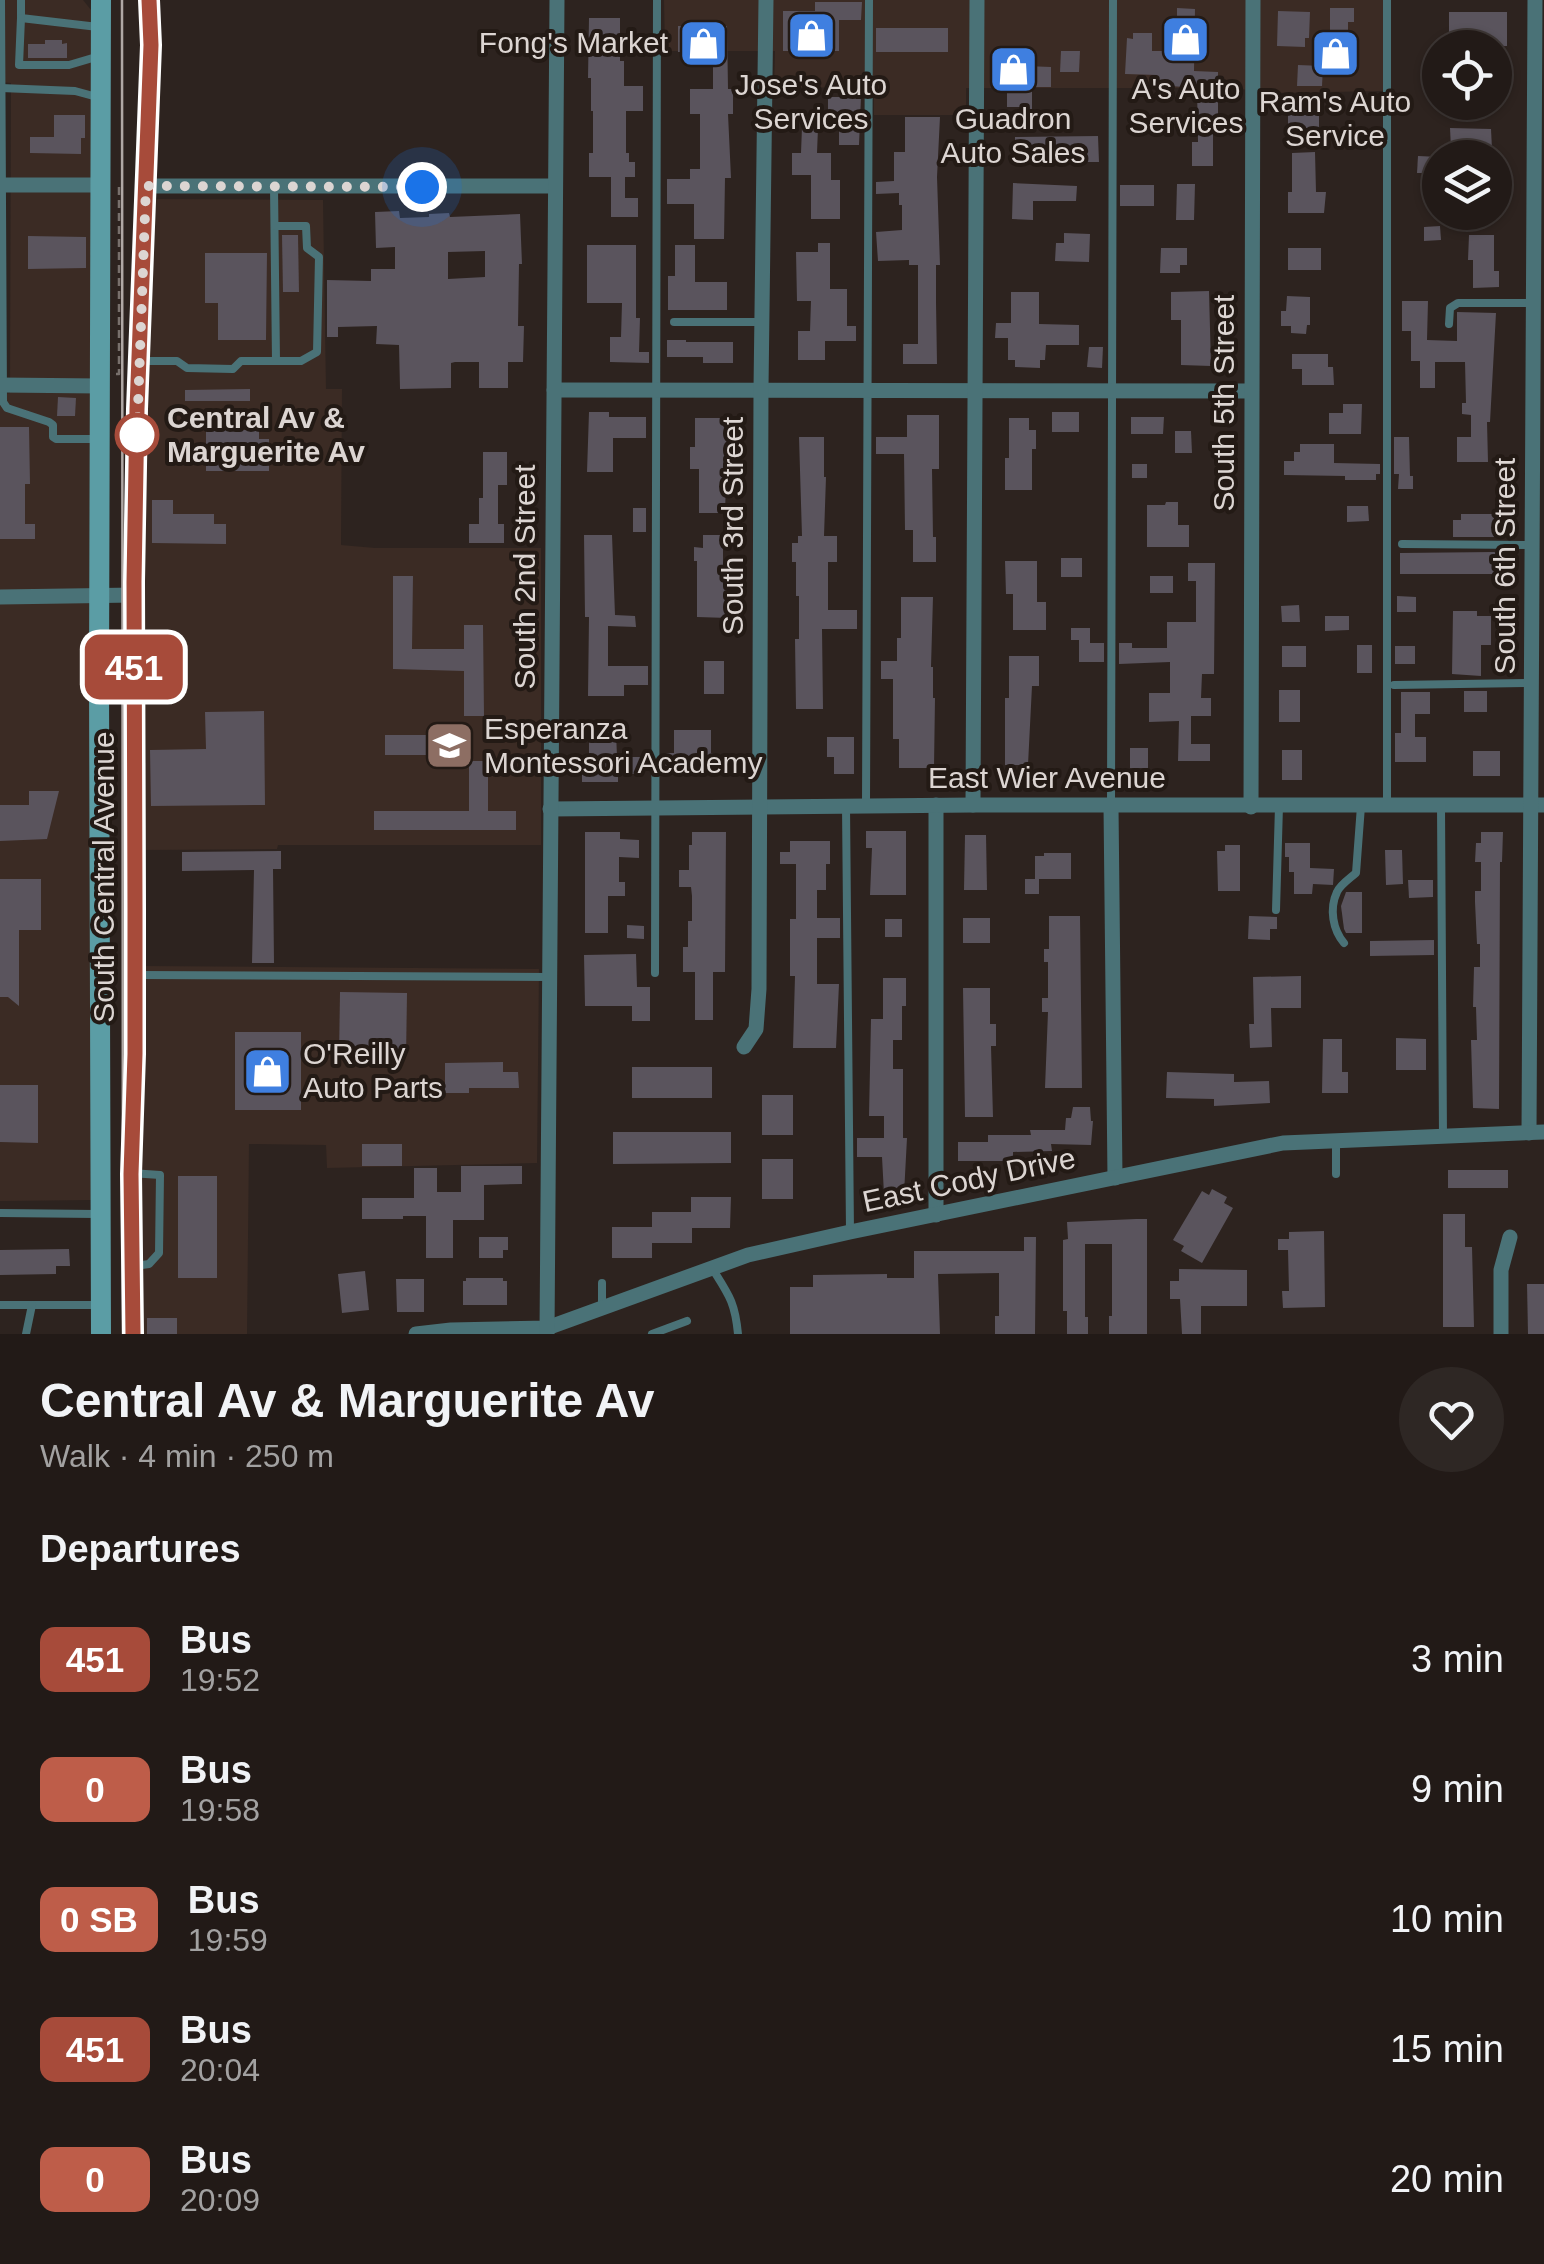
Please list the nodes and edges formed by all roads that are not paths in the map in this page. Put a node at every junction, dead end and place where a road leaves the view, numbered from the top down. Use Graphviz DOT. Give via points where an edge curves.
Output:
graph roads {
  1 [pos="1,0"];
  2 [pos="21,0"];
  3 [pos="101,0"];
  4 [pos="149,0"];
  5 [pos="556,0"];
  6 [pos="657,0"];
  7 [pos="766,0"];
  8 [pos="869,0"];
  9 [pos="976,0"];
  10 [pos="1113,0"];
  11 [pos="1253,0"];
  12 [pos="1386,0"];
  13 [pos="1536,0"];
  14 [pos="21,18"];
  15 [pos="102,28"];
  16 [pos="102,56"];
  17 [pos="1,88"];
  18 [pos="102,98"];
  19 [pos="110,179"];
  20 [pos="1,184"];
  21 [pos="146,186"];
  22 [pos="555,186"];
  23 [pos="274,187"];
  24 [pos="274,226"];
  25 [pos="1,290"];
  26 [pos="1534,302"];
  27 [pos="674,322"];
  28 [pos="762,322"];
  29 [pos="1449,324"];
  30 [pos="276,361"];
  31 [pos="140,362"];
  32 [pos="2,385"];
  33 [pos="100,386"];
  34 [pos="656,389"];
  35 [pos="554,390"];
  36 [pos="761,390"];
  37 [pos="868,390"];
  38 [pos="973,390"];
  39 [pos="1112,390"];
  40 [pos="1251,390"];
  41 [pos="100,439"];
  42 [pos="1402,544"];
  43 [pos="1533,545"];
  44 [pos="135,595"];
  45 [pos="0,596"];
  46 [pos="100,596"];
  47 [pos="1532,684"];
  48 [pos="1394,685"];
  49 [pos="936,805"];
  50 [pos="972,805"];
  51 [pos="1538,805"];
  52 [pos="846,806"];
  53 [pos="866,806"];
  54 [pos="1111,806"];
  55 [pos="1279,806"];
  56 [pos="1360,806"];
  57 [pos="1386,806"];
  58 [pos="1441,806"];
  59 [pos="761,807"];
  60 [pos="1251,807"];
  61 [pos="655,808"];
  62 [pos="550,809"];
  63 [pos="1276,910"];
  64 [pos="1344,944"];
  65 [pos="655,973"];
  66 [pos="134,975"];
  67 [pos="549,977"];
  68 [pos="744,1047"];
  69 [pos="1536,1133"];
  70 [pos="1442,1137"];
  71 [pos="1336,1141"];
  72 [pos="131,1174"];
  73 [pos="1336,1174"];
  74 [pos="1114,1178"];
  75 [pos="0,1213"];
  76 [pos="101,1214"];
  77 [pos="936,1215"];
  78 [pos="850,1232"];
  79 [pos="1510,1238"];
  80 [pos="131,1266"];
  81 [pos="712,1268"];
  82 [pos="602,1283"];
  83 [pos="0,1305"];
  84 [pos="32,1305"];
  85 [pos="101,1305"];
  86 [pos="602,1308"];
  87 [pos="687,1321"];
  88 [pos="547,1331"];
  89 [pos="26,1334"];
  90 [pos="101,1334"];
  91 [pos="132,1334"];
  92 [pos="416,1334"];
  93 [pos="652,1334"];
  94 [pos="738,1334"];
  95 [pos="1501,1334"];
  1 -- 17 [label="lane"];
  2 -- 14 [label="lane"];
  3 -- 15 [label="main road, South Central Avenue"];
  4 -- 21 [label="main road, South Central Avenue"];
  5 -- 22 [label="street, South 2nd Street"];
  6 -- 34 [label="lane"];
  7 -- 28 [label="street, South 3rd Street"];
  8 -- 37 [label="lane"];
  9 -- 38 [label="street"];
  10 -- 39 [label="lane"];
  11 -- 40 [label="street, South 5th Street"];
  12 -- 57 [label="lane"];
  13 -- 26 [label="street, South 6th Street"];
  14 -- 15 [label="lane"];
  14 -- 16 [label="lane" via="19,65 69,66"];
  15 -- 16 [label="main road, South Central Avenue"];
  16 -- 18 [label="main road, South Central Avenue"];
  17 -- 18 [label="lane"];
  17 -- 20 [label="lane"];
  18 -- 19 [label="main road, South Central Avenue"];
  19 -- 20 [label="street"];
  19 -- 33 [label="main road, South Central Avenue"];
  20 -- 25 [label="lane"];
  21 -- 23 [label="street"];
  21 -- 31 [label="main road, South Central Avenue"];
  22 -- 23 [label="street"];
  22 -- 35 [label="street, South 2nd Street"];
  23 -- 24 [label="lane"];
  24 -- 30 [label="lane"];
  24 -- 30 [label="lane" via="306,226 307,248 319,257 316,352 301,361"];
  25 -- 32 [label="lane"];
  26 -- 29 [label="lane" via="1458,302 1450,308"];
  26 -- 43 [label="street, South 6th Street"];
  27 -- 28 [label="lane"];
  28 -- 36 [label="street, South 3rd Street"];
  30 -- 31 [label="lane" via="241,361 232,369"];
  31 -- 44 [label="main road, South Central Avenue"];
  32 -- 33 [label="street"];
  32 -- 41 [label="lane" via="4,406 53,425 54,438"];
  33 -- 41 [label="main road, South Central Avenue"];
  34 -- 35 [label="street"];
  34 -- 36 [label="street"];
  34 -- 61 [label="lane"];
  35 -- 62 [label="street, South 2nd Street"];
  36 -- 37 [label="street"];
  36 -- 59 [label="street, South 3rd Street"];
  37 -- 38 [label="street"];
  37 -- 53 [label="lane"];
  38 -- 39 [label="street"];
  38 -- 50 [label="street"];
  39 -- 40 [label="street"];
  39 -- 54 [label="lane"];
  40 -- 60 [label="street, South 5th Street"];
  41 -- 46 [label="main road, South Central Avenue"];
  42 -- 43 [label="lane"];
  43 -- 47 [label="street, South 6th Street"];
  44 -- 46 [label="street"];
  44 -- 66 [label="main road, South Central Avenue"];
  45 -- 46 [label="street"];
  46 -- 76 [label="main road, South Central Avenue"];
  47 -- 48 [label="lane"];
  47 -- 51 [label="street, South 6th Street"];
  49 -- 50 [label="street, East Wier Avenue"];
  49 -- 53 [label="street, East Wier Avenue"];
  49 -- 77 [label="street"];
  50 -- 54 [label="street, East Wier Avenue"];
  51 -- 58 [label="street, East Wier Avenue"];
  51 -- 69 [label="street, South 6th Street"];
  52 -- 53 [label="street, East Wier Avenue"];
  52 -- 59 [label="street, East Wier Avenue"];
  52 -- 78 [label="lane"];
  54 -- 60 [label="street, East Wier Avenue"];
  54 -- 74 [label="street"];
  55 -- 56 [label="street, East Wier Avenue"];
  55 -- 60 [label="street, East Wier Avenue"];
  55 -- 63 [label="lane"];
  56 -- 57 [label="street, East Wier Avenue"];
  56 -- 64 [label="lane" via="1356,874 1338,888 1333,906 1335,933"];
  57 -- 58 [label="street, East Wier Avenue"];
  58 -- 70 [label="lane"];
  59 -- 61 [label="street, East Wier Avenue"];
  59 -- 68 [label="street, South 3rd Street" via="757,1016"];
  61 -- 62 [label="street, East Wier Avenue"];
  61 -- 65 [label="lane"];
  62 -- 67 [label="street, South 2nd Street"];
  66 -- 67 [label="lane"];
  66 -- 72 [label="main road, South Central Avenue"];
  67 -- 88 [label="street, South 2nd Street"];
  69 -- 70 [label="street, East Cody Drive"];
  70 -- 71 [label="street, East Cody Drive"];
  71 -- 73 [label="lane"];
  71 -- 74 [label="street, East Cody Drive" via="1283,1143"];
  72 -- 80 [label="main road, South Central Avenue"];
  72 -- 80 [label="lane" via="160,1174 159,1253 149,1264"];
  74 -- 77 [label="street, East Cody Drive"];
  75 -- 76 [label="lane"];
  76 -- 85 [label="main road, South Central Avenue"];
  77 -- 78 [label="street, East Cody Drive"];
  78 -- 81 [label="street, East Cody Drive"];
  79 -- 95 [label="street" via="1501,1270"];
  80 -- 91 [label="main road, South Central Avenue"];
  81 -- 86 [label="street, East Cody Drive"];
  81 -- 94 [label="lane" via="736,1310"];
  82 -- 86 [label="lane"];
  83 -- 84 [label="lane"];
  84 -- 85 [label="lane"];
  84 -- 89 [label="lane"];
  85 -- 90 [label="main road, South Central Avenue"];
  86 -- 88 [label="street, East Cody Drive"];
  87 -- 93 [label="lane"];
  88 -- 92 [label="street, East Cody Drive"];
}
